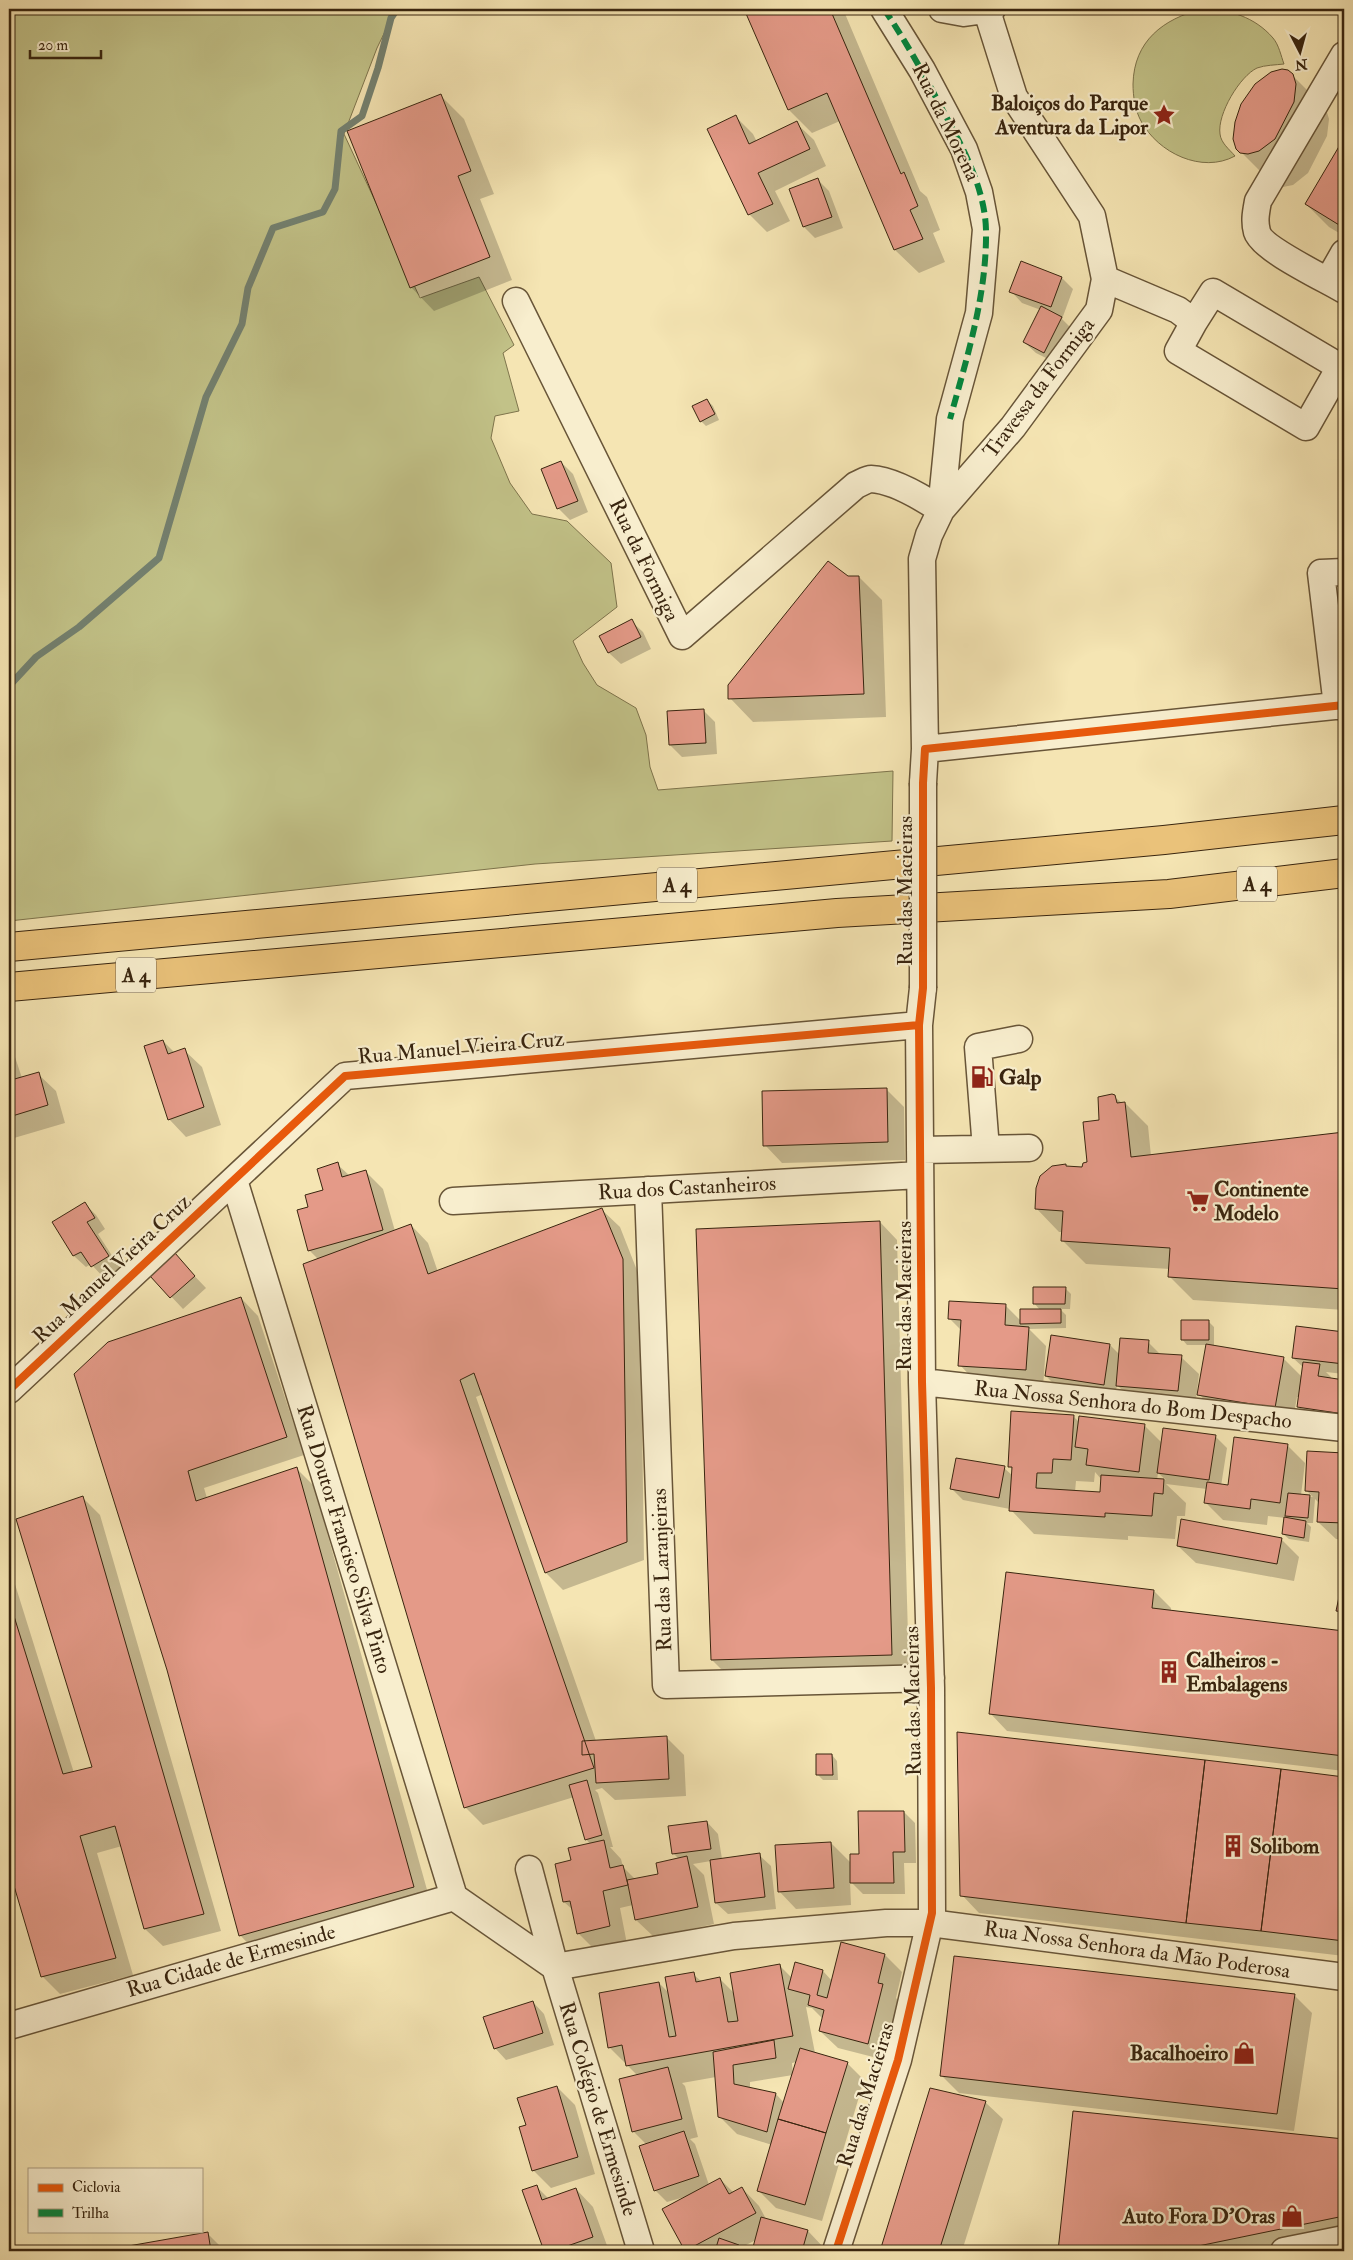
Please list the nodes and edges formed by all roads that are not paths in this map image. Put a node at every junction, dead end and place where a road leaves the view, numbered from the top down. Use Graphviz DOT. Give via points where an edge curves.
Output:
graph roads {
  1 [pos="884,9"];
  2 [pos="942,9"];
  3 [pos="989,10"];
  4 [pos="1344,55"];
  5 [pos="1344,253"];
  6 [pos="1104,278"];
  7 [pos="1336,285"];
  8 [pos="516,301"];
  9 [pos="1194,322"];
  10 [pos="942,510"];
  11 [pos="1344,572"];
  12 [pos="1341,706"];
  13 [pos="925,749"];
  14 [pos="1344,820"];
  15 [pos="1344,874"];
  16 [pos="9,947"];
  17 [pos="9,987"];
  18 [pos="919,1025"];
  19 [pos="1019,1039"];
  20 [pos="1029,1148"];
  21 [pos="986,1149"];
  22 [pos="920,1163"];
  23 [pos="234,1180"];
  24 [pos="648,1190"];
  25 [pos="454,1200"];
  26 [pos="922,1382"];
  27 [pos="9,1390"];
  28 [pos="1344,1428"];
  29 [pos="931,1678"];
  30 [pos="528,1869"];
  31 [pos="454,1897"];
  32 [pos="930,1923"];
  33 [pos="554,1967"];
  34 [pos="1344,1977"];
  35 [pos="9,2026"];
  36 [pos="1344,2239"];
  37 [pos="642,2251"];
  38 [pos="836,2251"];
  39 [pos="1284,2251"];
  1 -- 10 [label="street, Rua da Morena" via="922,70 964,149 979,192 986,229 979,313 950,419"];
  2 -- 3 [label="street, Travessa da Formiga" via="964,13"];
  3 -- 6 [label="street, Travessa da Formiga" via="1014,96 1092,216"];
  4 -- 7 [label="street" via="1258,201 1255,218 1258,234 1267,246"];
  5 -- 7 [label="street"];
  6 -- 9 [label="street" via="1178,310"];
  6 -- 10 [label="street, Travessa da Formiga" via="1099,310 1013,427"];
  8 -- 10 [label="street, Rua da Formiga" via="682,636 856,484 870,479 892,485 918,495"];
  9 -- 9 [label="street" via="1178,351 1306,427 1340,367 1213,292"];
  10 -- 13 [label="street" via="929,535 922,559"];
  11 -- 12 [label="street" via="1321,573"];
  12 -- 13 [label="street"];
  13 -- 18 [label="street, Rua das Macieiras, bridge" via="923,988"];
  14 -- 16 [label="highway, A 4" via="1164,840"];
  15 -- 17 [label="highway, A 4" via="1169,894 836,913"];
  18 -- 22 [label="street, Rua das Macieiras"];
  18 -- 23 [label="street, Rua Manuel Vieira Cruz" via="345,1076"];
  19 -- 21 [label="street" via="978,1047"];
  20 -- 21 [label="street, Rua dos Castanheiros"];
  21 -- 22 [label="street, Rua dos Castanheiros"];
  22 -- 24 [label="street, Rua dos Castanheiros"];
  22 -- 26 [label="street, Rua das Macieiras"];
  23 -- 27 [label="street, Rua Manuel Vieira Cruz"];
  23 -- 31 [label="street, Rua Doutor Francisco Silva Pinto"];
  24 -- 25 [label="street, Rua dos Castanheiros"];
  24 -- 29 [label="street, Rua das Laranjeiras" via="666,1685"];
  26 -- 28 [label="street, Rua Nossa Senhora do Bom Despacho"];
  26 -- 29 [label="street, Rua das Macieiras"];
  29 -- 32 [label="street, Rua das Macieiras"];
  30 -- 33 [label="street, Rua Colégio de Ermesinde"];
  31 -- 33 [label="street"];
  31 -- 35 [label="street, Rua Cidade de Ermesinde"];
  32 -- 33 [label="street, Rua Nossa Senhora da Mão Poderosa" via="886,1923 734,1936"];
  32 -- 34 [label="street, Rua Nossa Senhora da Mão Poderosa"];
  32 -- 38 [label="street, Rua das Macieiras" via="898,2060"];
  33 -- 37 [label="street, Rua Colégio de Ermesinde"];
  36 -- 39 [label="street"];
}
